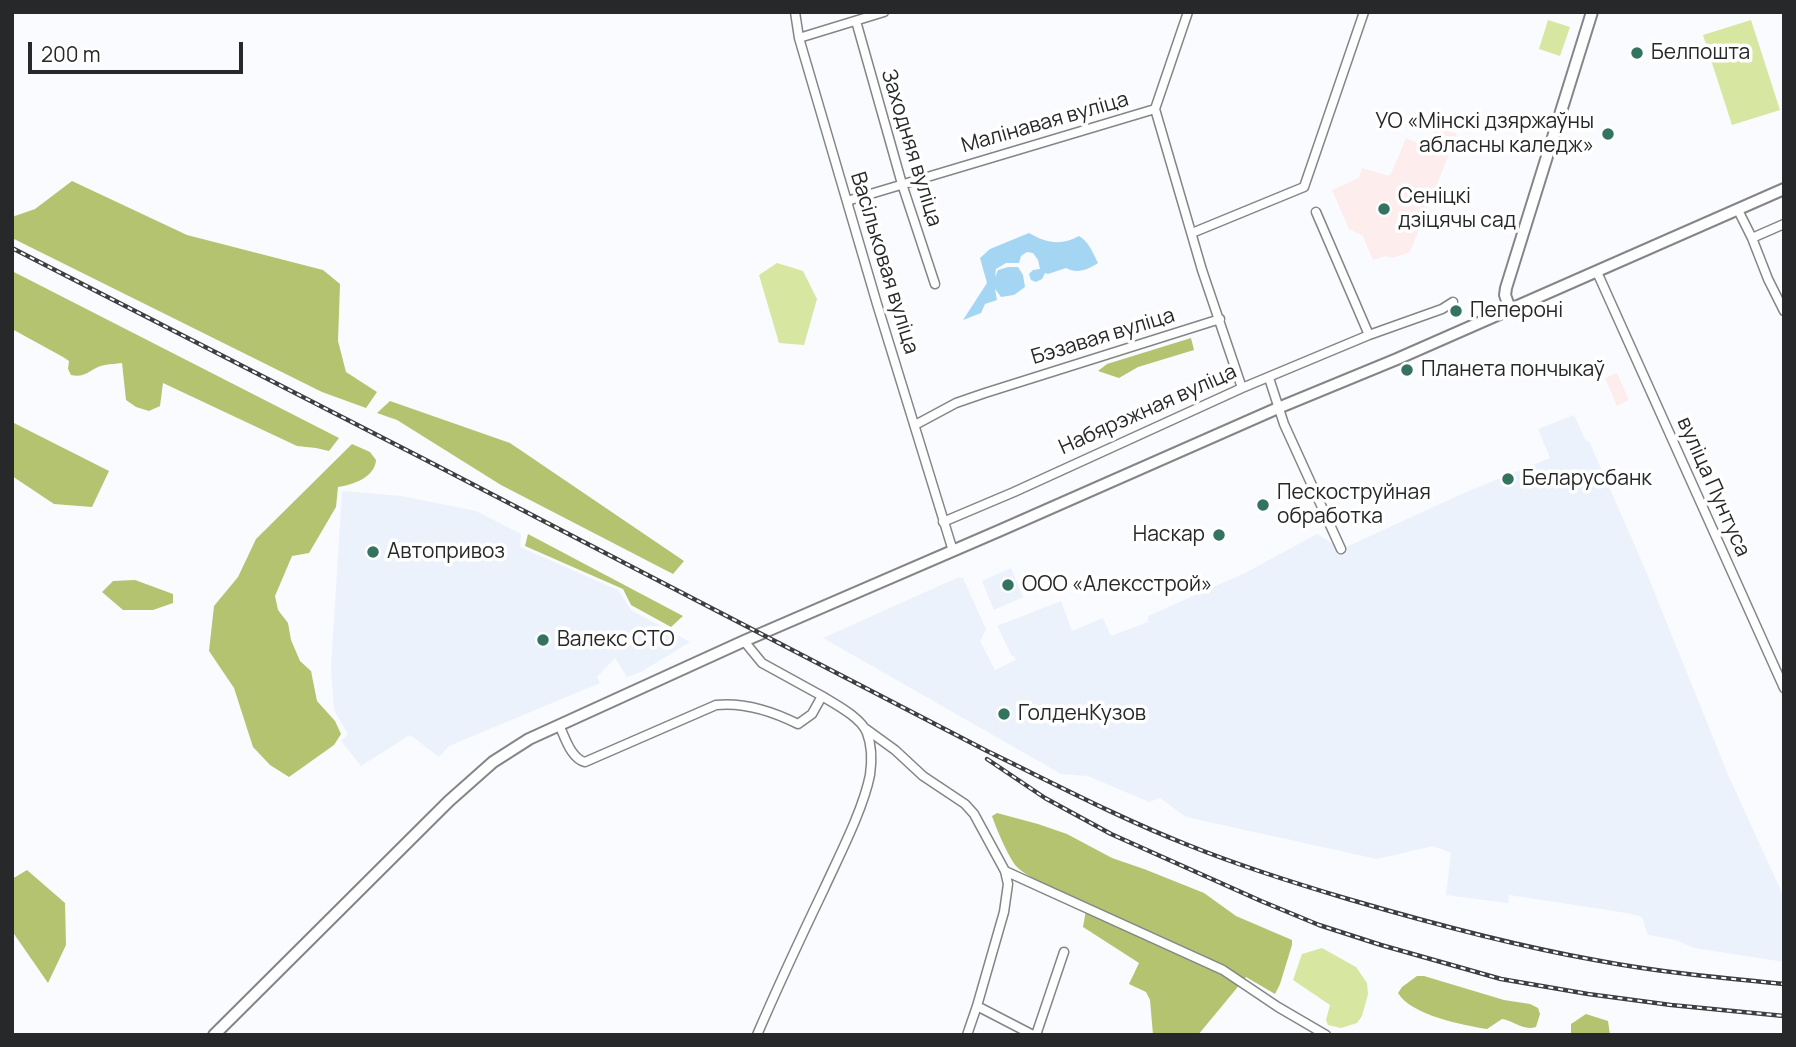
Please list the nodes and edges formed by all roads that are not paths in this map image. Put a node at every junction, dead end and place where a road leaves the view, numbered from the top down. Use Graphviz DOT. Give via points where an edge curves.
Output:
graph roads {
  1 [pos="795,12"];
  2 [pos="884,12"];
  3 [pos="1188,12"];
  4 [pos="1364,12"];
  5 [pos="1592,12"];
  6 [pos="856,21"];
  7 [pos="799,38"];
  8 [pos="1155,109"];
  9 [pos="902,184"];
  10 [pos="1784,189"];
  11 [pos="847,201"];
  12 [pos="1738,210"];
  13 [pos="1315,212"];
  14 [pos="1784,224"];
  15 [pos="1192,233"];
  16 [pos="1752,238"];
  17 [pos="1597,272"];
  18 [pos="935,284"];
  19 [pos="1453,302"];
  20 [pos="1510,309"];
  21 [pos="1784,311"];
  22 [pos="1220,319"];
  23 [pos="1369,335"];
  24 [pos="1269,378"];
  25 [pos="1242,388"];
  26 [pos="1279,408"];
  27 [pos="915,425"];
  28 [pos="943,522"];
  29 [pos="1341,549"];
  30 [pos="953,551"];
  31 [pos="744,641"];
  32 [pos="1784,688"];
  33 [pos="822,696"];
  34 [pos="559,724"];
  35 [pos="866,729"];
  36 [pos="1005,871"];
  37 [pos="1064,952"];
  38 [pos="977,1006"];
  39 [pos="214,1035"];
  40 [pos="757,1035"];
  41 [pos="967,1035"];
  42 [pos="1034,1035"];
  43 [pos="1326,1035"];
  1 -- 7 [label="street, Васільковая вуліца"];
  2 -- 6 [label="street"];
  3 -- 8 [label="street, Малінавая вуліца"];
  4 -- 15 [label="street" via="1304,187"];
  5 -- 20 [label="street" via="1508,282"];
  6 -- 7 [label="street"];
  6 -- 9 [label="street, Заходняя вуліца"];
  7 -- 11 [label="street, Васільковая вуліца"];
  8 -- 9 [label="street, Малінавая вуліца"];
  8 -- 15 [label="street"];
  9 -- 11 [label="street, Малінавая вуліца"];
  9 -- 18 [label="street, Заходняя вуліца"];
  10 -- 12 [label="street"];
  11 -- 27 [label="street, Васільковая вуліца"];
  12 -- 16 [label="street"];
  12 -- 17 [label="street"];
  13 -- 23 [label="street"];
  14 -- 16 [label="street"];
  15 -- 22 [label="street"];
  16 -- 21 [label="street"];
  17 -- 20 [label="street"];
  17 -- 32 [label="street, вуліца Пунтуса"];
  19 -- 23 [label="street, Набярэжная вуліца"];
  20 -- 26 [label="street"];
  22 -- 25 [label="street"];
  22 -- 27 [label="street, Бэзавая вуліца" via="956,403"];
  23 -- 24 [label="street, Набярэжная вуліца"];
  24 -- 25 [label="street, Набярэжная вуліца"];
  24 -- 26 [label="street"];
  25 -- 28 [label="street, Набярэжная вуліца"];
  26 -- 29 [label="street"];
  26 -- 30 [label="street"];
  27 -- 28 [label="street, Васільковая вуліца"];
  28 -- 30 [label="street, Васільковая вуліца"];
  30 -- 31 [label="street"];
  31 -- 33 [label="street" via="762,663"];
  31 -- 34 [label="street"];
  33 -- 34 [label="street" via="811,715 798,724 763,710 716,705 585,762 575,756"];
  33 -- 35 [label="street"];
  34 -- 39 [label="street" via="509,751 473,779"];
  35 -- 36 [label="street" via="965,804"];
  35 -- 40 [label="street" via="872,759 861,803"];
  36 -- 38 [label="street" via="1004,912"];
  36 -- 43 [label="street" via="1223,970"];
  37 -- 42 [label="street"];
  38 -- 41 [label="street"];
  38 -- 42 [label="street"];
}
